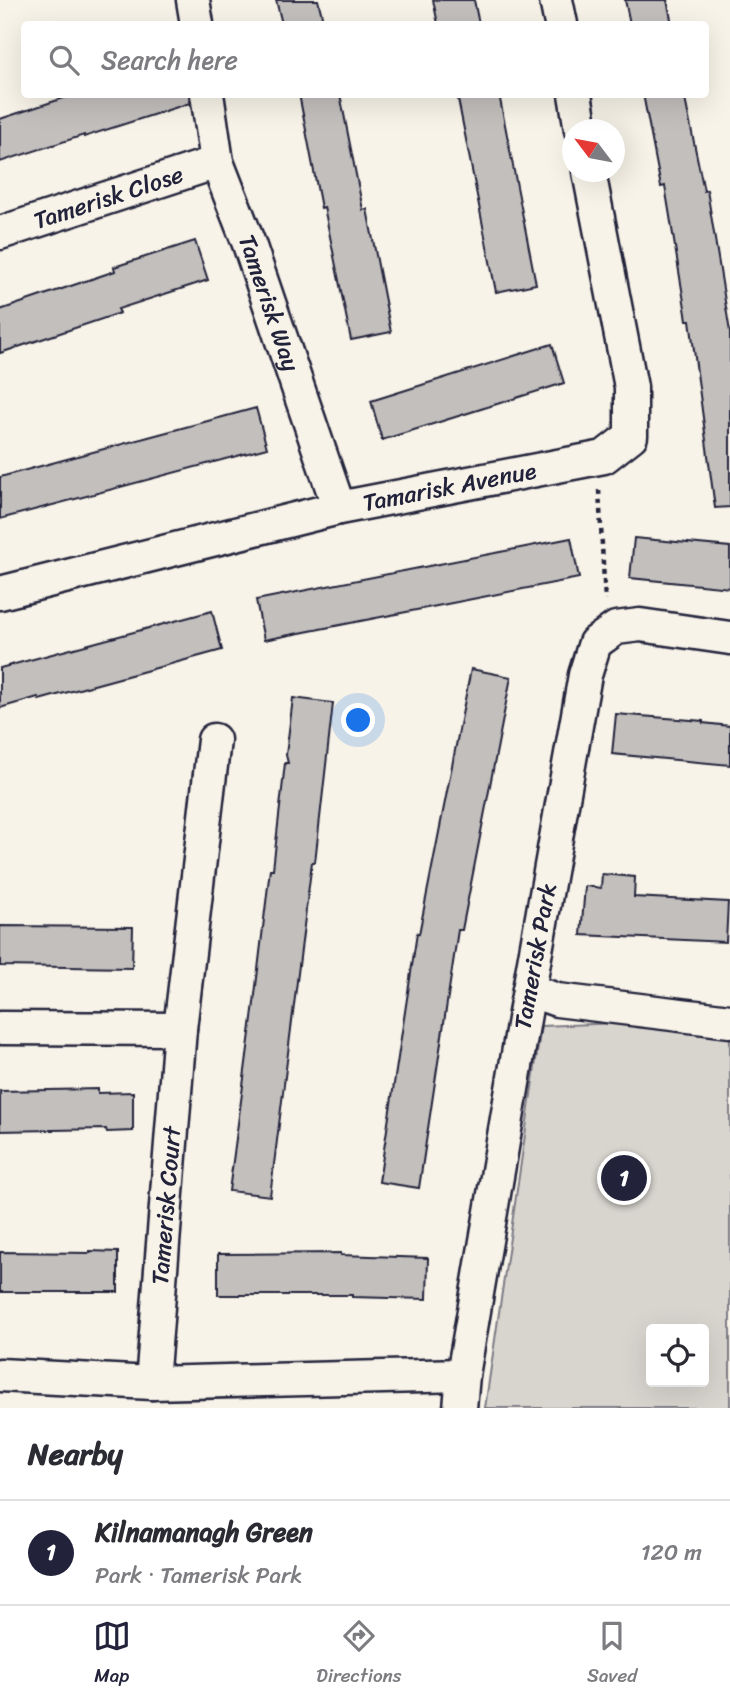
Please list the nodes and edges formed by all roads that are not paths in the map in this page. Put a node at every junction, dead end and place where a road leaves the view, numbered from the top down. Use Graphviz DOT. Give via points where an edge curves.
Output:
graph roads {
  1 [pos="193,0"];
  2 [pos="556,0"];
  3 [pos="196,21"];
  4 [pos="560,21"];
  5 [pos="208,98"];
  6 [pos="576,98"];
  7 [pos="579,119"];
  8 [pos="217,162"];
  9 [pos="591,182"];
  10 [pos="0,233"];
  11 [pos="339,508"];
  12 [pos="0,593"];
  13 [pos="730,638"];
  14 [pos="215,740"];
  15 [pos="528,990"];
  16 [pos="730,1021"];
  17 [pos="0,1028"];
  18 [pos="180,1029"];
  19 [pos="0,1375"];
  20 [pos="463,1375"];
  21 [pos="152,1383"];
  22 [pos="460,1408"];
  1 -- 3 [label="street"];
  2 -- 4 [label="street"];
  5 -- 8 [label="street, Tamerisk Way"];
  6 -- 7 [label="street"];
  8 -- 10 [label="street, Tamerisk Close"];
  8 -- 11 [label="street, Tamerisk Way"];
  9 -- 11 [label="street, Tamarisk Avenue" via="631,387 631,436 604,457"];
  11 -- 12 [label="street, Tamarisk Avenue"];
  13 -- 15 [label="street, Tamerisk Park" via="640,625 616,628 595,643 584,675"];
  14 -- 18 [label="street, Tamerisk Court"];
  15 -- 16 [label="street" via="564,1000"];
  15 -- 20 [label="street, Tamerisk Park"];
  17 -- 18 [label="street"];
  18 -- 21 [label="street, Tamerisk Court"];
  19 -- 21 [label="street"];
  20 -- 21 [label="street"];
  20 -- 22 [label="street, Tamerisk Park"];
}
